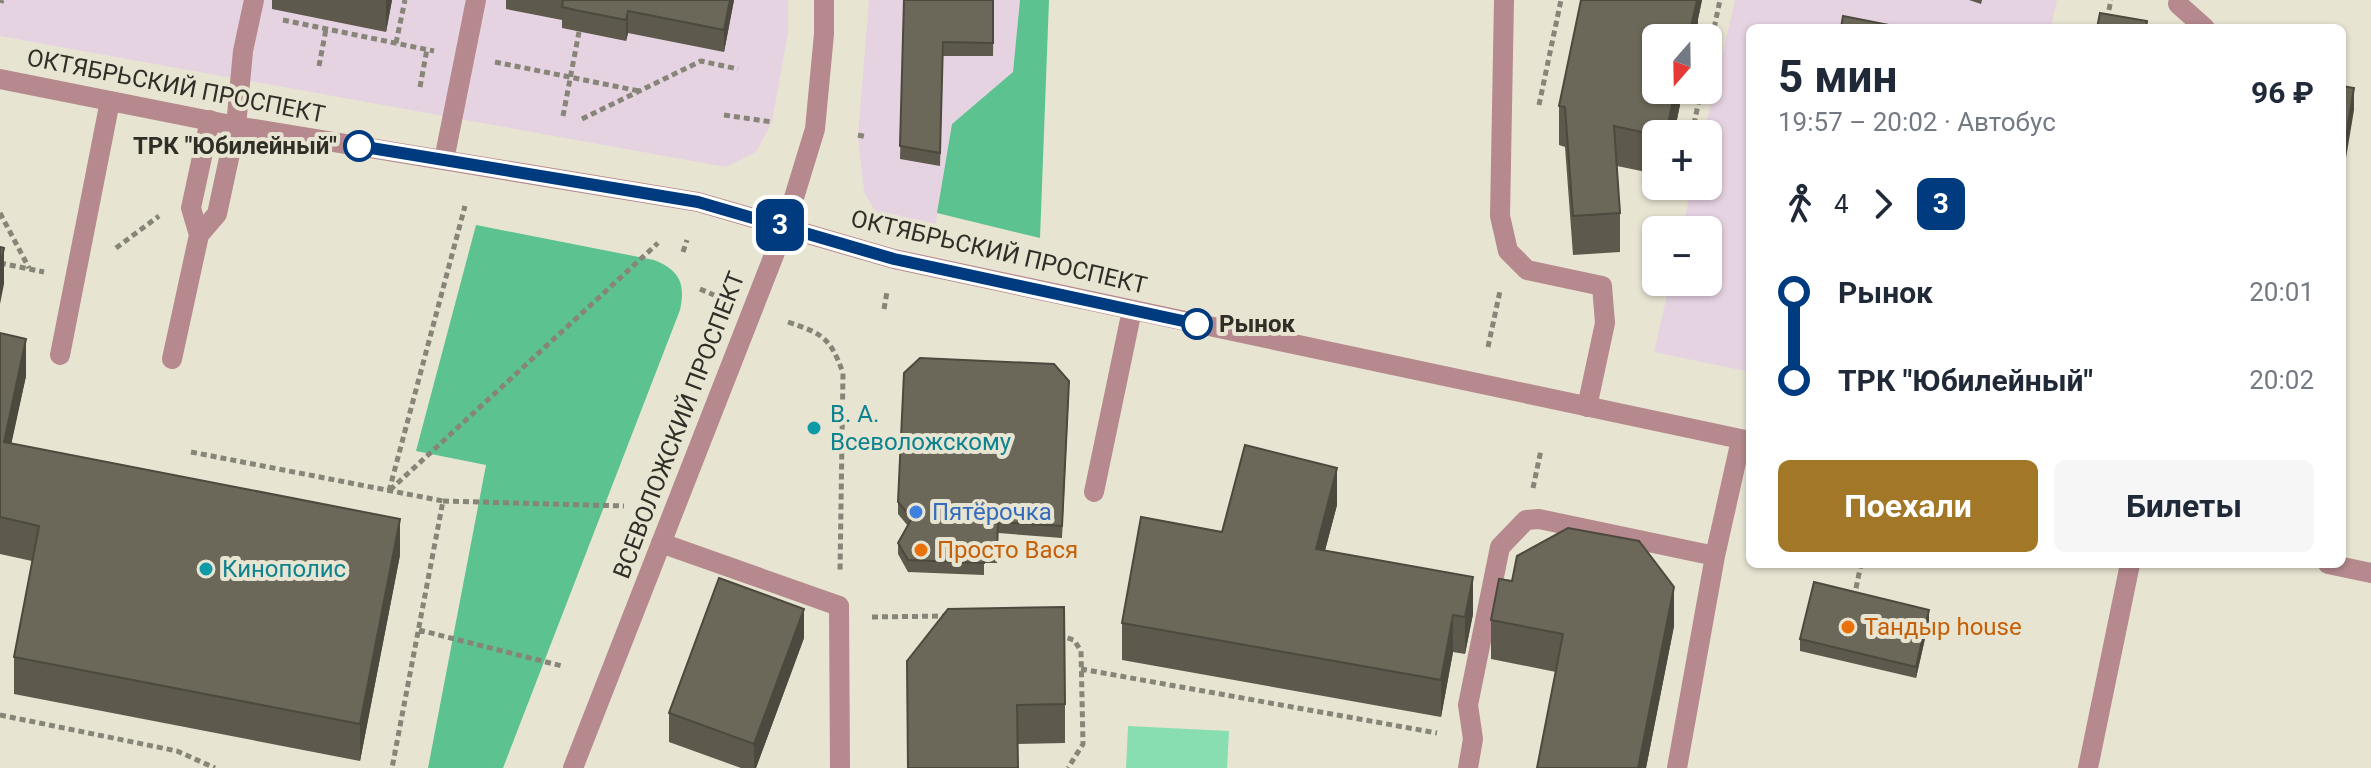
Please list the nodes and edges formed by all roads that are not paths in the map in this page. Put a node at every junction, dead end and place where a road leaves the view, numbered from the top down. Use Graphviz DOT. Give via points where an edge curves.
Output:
graph roads {
  1 [pos="254,0"];
  2 [pos="476,0"];
  3 [pos="824,0"];
  4 [pos="1504,0"];
  5 [pos="2178,4"];
  6 [pos="2200,24"];
  7 [pos="0,79"];
  8 [pos="110,101"];
  9 [pos="210,120"];
  10 [pos="236,126"];
  11 [pos="444,160"];
  12 [pos="785,227"];
  13 [pos="199,235"];
  14 [pos="1132,310"];
  15 [pos="60,355"];
  16 [pos="172,359"];
  17 [pos="1587,407"];
  18 [pos="1746,440"];
  19 [pos="1094,492"];
  20 [pos="661,543"];
  21 [pos="1715,556"];
  22 [pos="2129,568"];
  23 [pos="2346,568"];
  24 [pos="2371,573"];
  25 [pos="573,768"];
  26 [pos="840,768"];
  27 [pos="1468,768"];
  28 [pos="1677,768"];
  29 [pos="2088,768"];
  1 -- 10 [label="street"];
  2 -- 11 [label="street"];
  3 -- 12 [label="street, ВСЕВОЛОЖСКИЙ ПРОСПЕКТ" via="815,129"];
  4 -- 17 [label="street" via="1500,216 1508,251 1527,270 1602,286 1605,323"];
  5 -- 6 [label="street"];
  7 -- 8 [label="street, ОКТЯБРЬСКИЙ ПРОСПЕКТ"];
  8 -- 9 [label="street, ОКТЯБРЬСКИЙ ПРОСПЕКТ"];
  8 -- 15 [label="street"];
  9 -- 10 [label="street, ОКТЯБРЬСКИЙ ПРОСПЕКТ"];
  9 -- 13 [label="street" via="191,208"];
  10 -- 11 [label="street, ОКТЯБРЬСКИЙ ПРОСПЕКТ"];
  10 -- 13 [label="street" via="217,214"];
  11 -- 12 [label="street, ОКТЯБРЬСКИЙ ПРОСПЕКТ" via="698,202"];
  12 -- 14 [label="street, ОКТЯБРЬСКИЙ ПРОСПЕКТ" via="894,259"];
  12 -- 20 [label="street, ВСЕВОЛОЖСКИЙ ПРОСПЕКТ"];
  13 -- 16 [label="street"];
  14 -- 17 [label="street, ОКТЯБРЬСКИЙ ПРОСПЕКТ"];
  14 -- 19 [label="street"];
  17 -- 18 [label="street, ОКТЯБРЬСКИЙ ПРОСПЕКТ"];
  18 -- 21 [label="street"];
  20 -- 25 [label="street, ВСЕВОЛОЖСКИЙ ПРОСПЕКТ"];
  20 -- 26 [label="street" via="839,612"];
  21 -- 27 [label="street" via="1526,520 1500,547 1468,705 1473,739"];
  21 -- 28 [label="street"];
  22 -- 29 [label="street"];
  23 -- 24 [label="street"];
}
